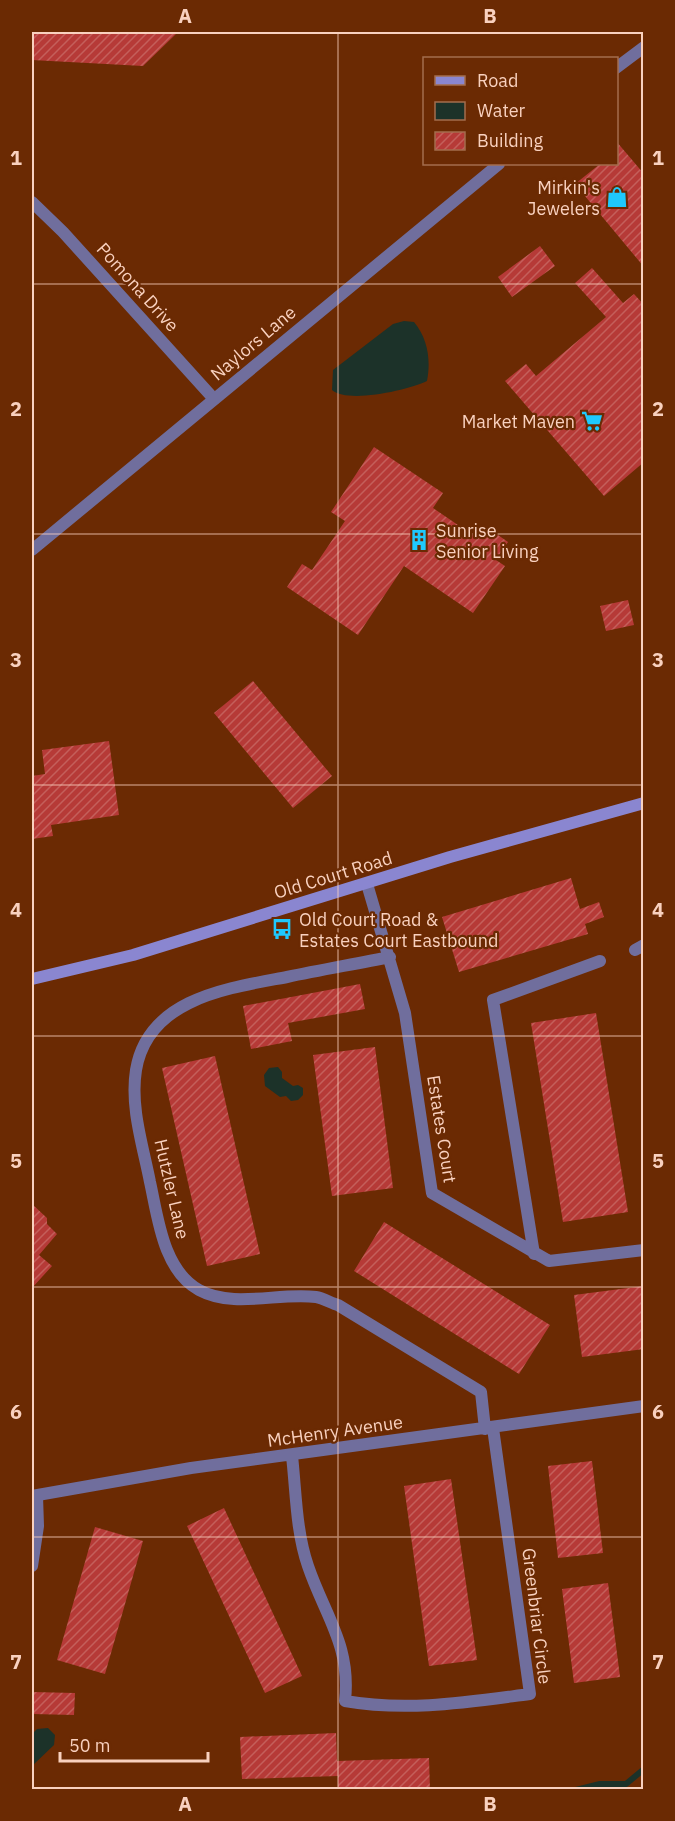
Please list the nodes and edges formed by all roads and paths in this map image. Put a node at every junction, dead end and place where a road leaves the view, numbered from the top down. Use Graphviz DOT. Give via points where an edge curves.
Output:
graph roads {
  1 [pos="644,46"];
  2 [pos="618,66"];
  3 [pos="498,165"];
  4 [pos="32,202"];
  5 [pos="214,399"];
  6 [pos="32,550"];
  7 [pos="644,803"];
  8 [pos="367,884"];
  9 [pos="390,957"];
  10 [pos="600,961"];
  11 [pos="32,979"];
  12 [pos="644,1250"];
  13 [pos="534,1254"];
  14 [pos="644,1407"];
  15 [pos="489,1428"];
  16 [pos="292,1456"];
  17 [pos="34,1496"];
  18 [pos="32,1566"];
  1 -- 2 [label="street"];
  3 -- 5 [label="street, Naylors Lane"];
  4 -- 5 [label="street, Pomona Drive"];
  5 -- 6 [label="street, Naylors Lane"];
  7 -- 8 [label="main road, Old Court Road"];
  8 -- 9 [label="street, Estates Court"];
  8 -- 11 [label="main road, Old Court Road" via="133,955"];
  9 -- 13 [label="street, Estates Court" via="405,1013 432,1193"];
  9 -- 15 [label="street, Hutzler Lane" via="232,987 184,1005 164,1019 141,1053 136,1070 136,1116 164,1243 185,1279 215,1296 316,1297 338,1305 481,1392"];
  10 -- 13 [label="street" via="493,1000"];
  12 -- 13 [label="street, Estates Court" via="549,1261"];
  14 -- 15 [label="street, McHenry Avenue"];
  15 -- 16 [label="street, McHenry Avenue"];
  15 -- 16 [label="street, Greenbriar Circle" via="530,1694 416,1708 375,1707 345,1701 348,1677 344,1654 307,1565"];
  16 -- 17 [label="street, McHenry Avenue" via="191,1468"];
  17 -- 18 [label="street" via="38,1526"];
}
